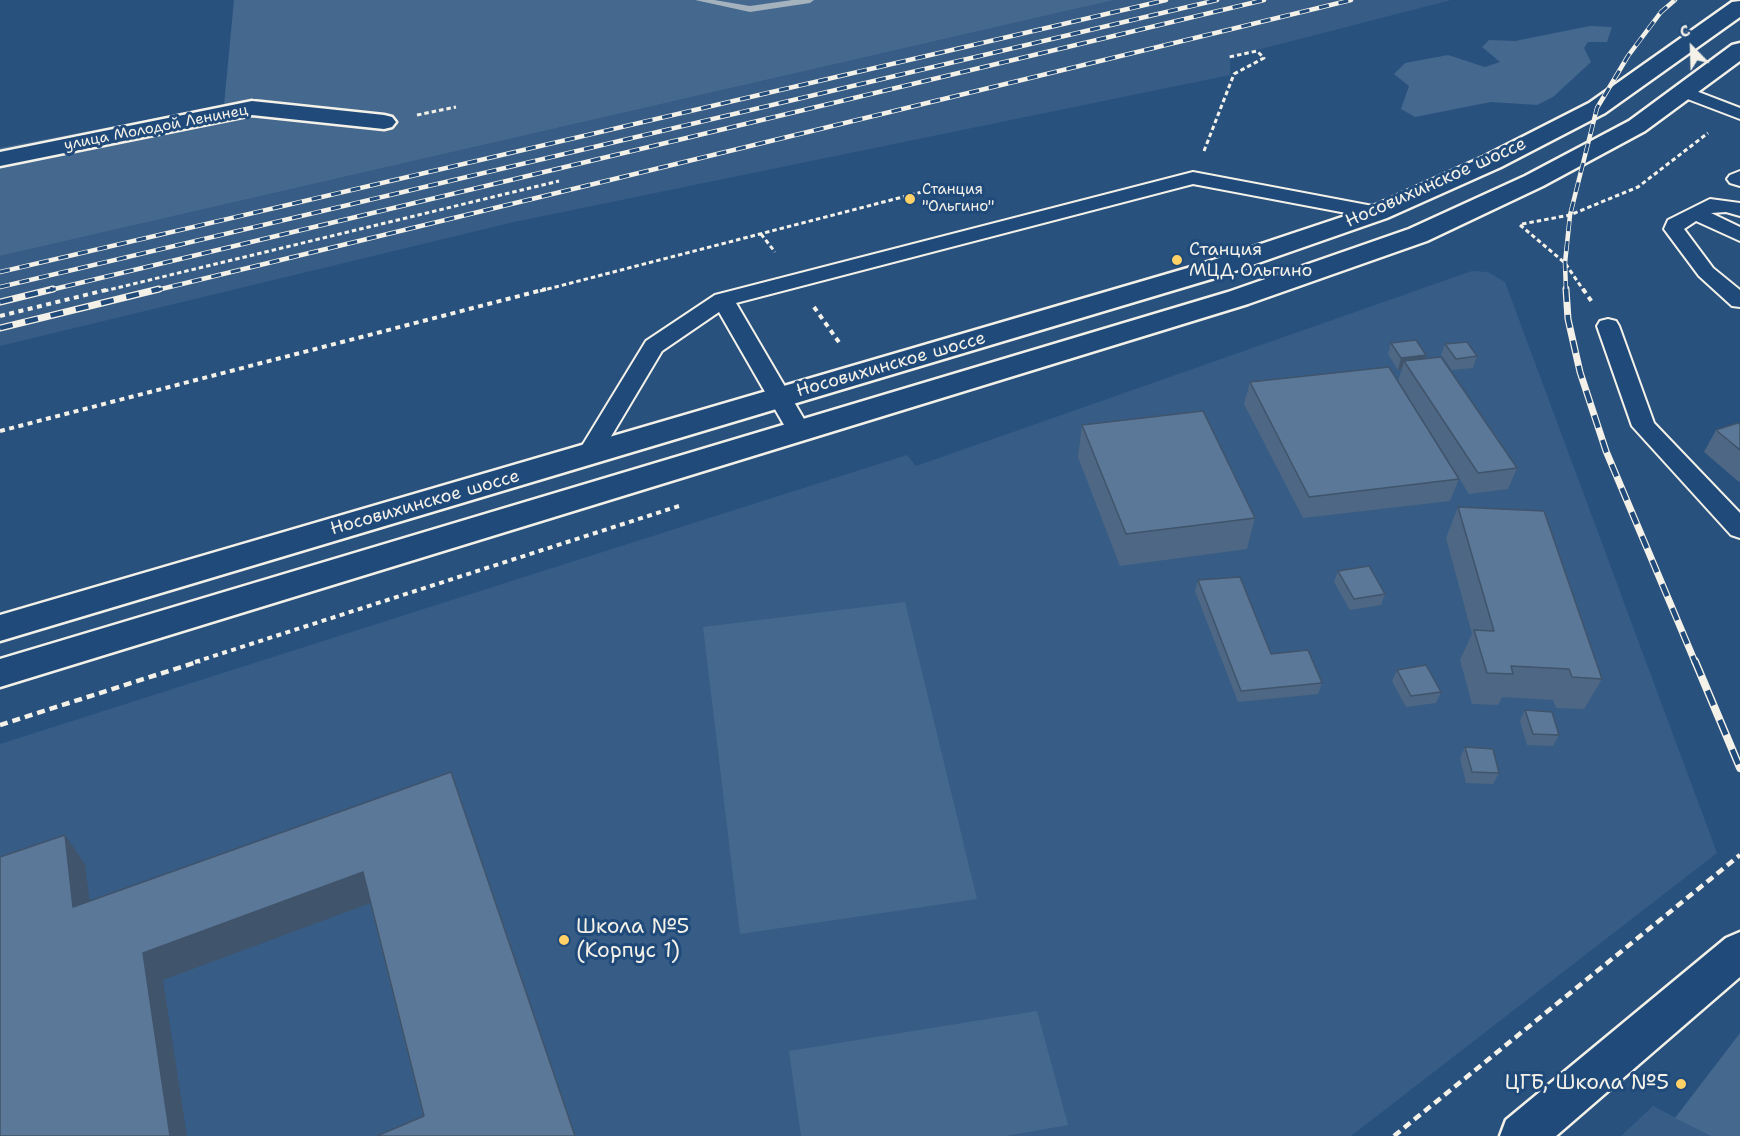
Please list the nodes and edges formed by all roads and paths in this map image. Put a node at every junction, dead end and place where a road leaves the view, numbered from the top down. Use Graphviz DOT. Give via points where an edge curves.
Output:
graph roads {
  1 [pos="1740,7"];
  2 [pos="1740,50"];
  3 [pos="1229,57"];
  4 [pos="1683,91"];
  5 [pos="456,106"];
  6 [pos="1738,113"];
  7 [pos="384,122"];
  8 [pos="0,159"];
  9 [pos="1193,178"];
  10 [pos="559,181"];
  11 [pos="922,192"];
  12 [pos="1740,210"];
  13 [pos="1378,213"];
  14 [pos="1696,213"];
  15 [pos="761,234"];
  16 [pos="1740,235"];
  17 [pos="775,252"];
  18 [pos="723,300"];
  19 [pos="1740,301"];
  20 [pos="812,304"];
  21 [pos="0,316"];
  22 [pos="1608,326"];
  23 [pos="845,350"];
  24 [pos="780,397"];
  25 [pos="0,431"];
  26 [pos="799,431"];
  27 [pos="590,454"];
  28 [pos="1740,528"];
  29 [pos="0,628"];
  30 [pos="0,673"];
  31 [pos="1740,855"];
  32 [pos="1740,951"];
  33 [pos="1395,1136"];
  34 [pos="1522,1136"];
  1 -- 13 [label="main road, Носовихинское шоссе" via="1597,108 1492,162"];
  2 -- 4 [label="main road, Носовихинское шоссе"];
  3 -- 9 [label="path" via="1257,51 1264,58 1233,74"];
  4 -- 6 [label="lane"];
  4 -- 26 [label="main road, Носовихинское шоссе" via="1636,126 1534,181 1418,235 1238,298"];
  5 -- 7 [label="path"];
  6 -- 22 [label="path" via="1638,187 1570,215 1520,225 1565,263"];
  7 -- 8 [label="main road, улица Молодой Ленинец" via="252,108"];
  9 -- 13 [label="lane"];
  9 -- 18 [label="lane"];
  10 -- 21 [label="path"];
  11 -- 15 [label="path"];
  12 -- 14 [label="lane" via="1719,204"];
  13 -- 24 [label="main road, Носовихинское шоссе" via="1208,271"];
  14 -- 16 [label="lane"];
  14 -- 19 [label="lane" via="1675,224 1674,229 1706,272"];
  15 -- 17 [label="path"];
  15 -- 25 [label="path"];
  18 -- 24 [label="lane"];
  18 -- 27 [label="lane" via="654,346"];
  20 -- 23 [label="path"];
  22 -- 28 [label="lane" via="1644,426"];
  24 -- 26 [label="lane"];
  24 -- 27 [label="main road, Носовихинское шоссе"];
  26 -- 30 [label="main road, Носовихинское шоссе"];
  27 -- 29 [label="main road, Носовихинское шоссе"];
  31 -- 33 [label="path"];
  32 -- 34 [label="main road"];
}
